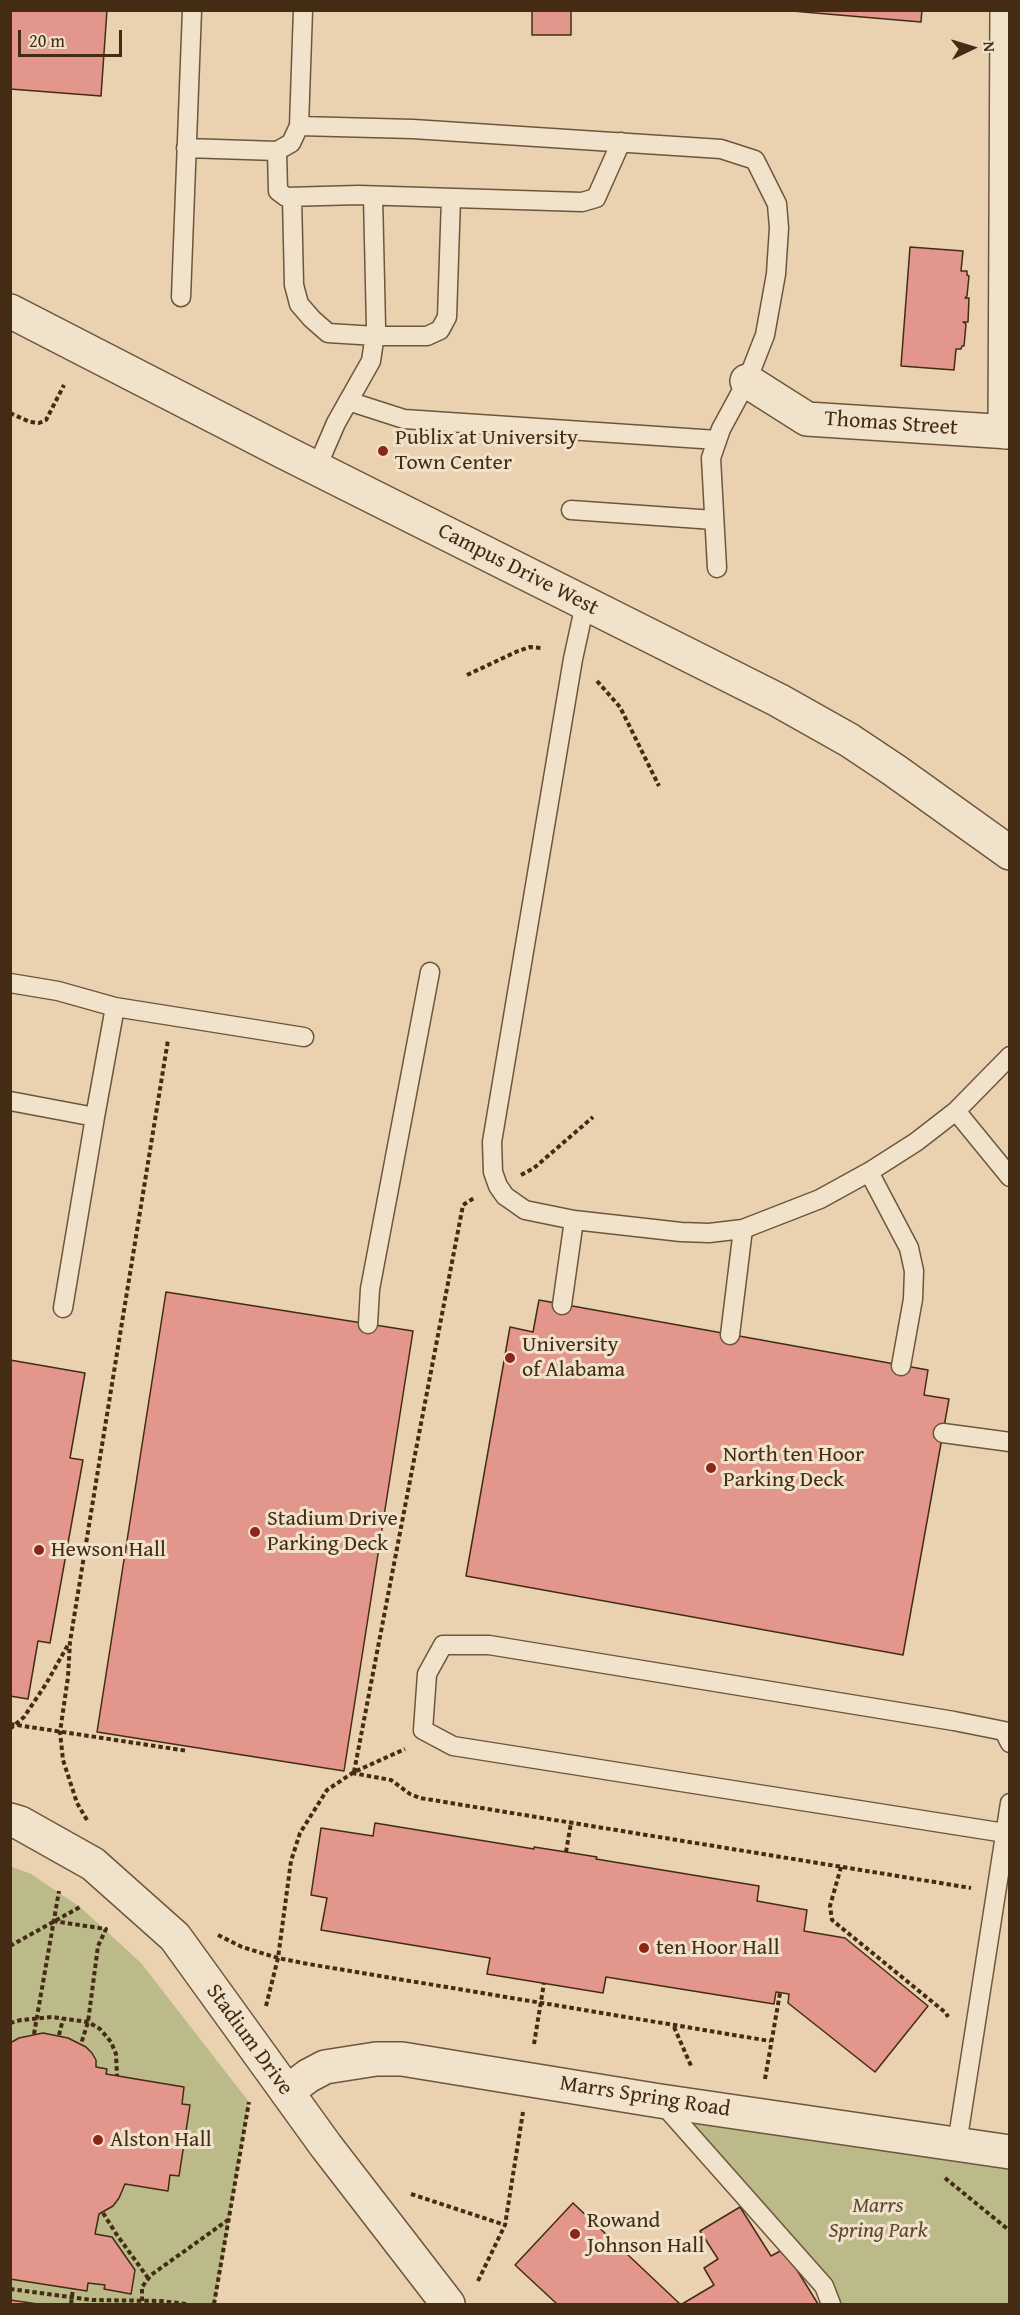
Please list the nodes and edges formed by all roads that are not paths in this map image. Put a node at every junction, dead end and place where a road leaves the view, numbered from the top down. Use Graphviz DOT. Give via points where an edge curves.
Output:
graph roads {
  1 [pos="192,10"];
  2 [pos="303,10"];
  3 [pos="1007,10"];
  4 [pos="299,126"];
  5 [pos="621,142"];
  6 [pos="186,148"];
  7 [pos="277,151"];
  8 [pos="373,196"];
  9 [pos="292,197"];
  10 [pos="451,198"];
  11 [pos="181,297"];
  12 [pos="10,311"];
  13 [pos="376,336"];
  14 [pos="747,381"];
  15 [pos="348,401"];
  16 [pos="1007,432"];
  17 [pos="717,440"];
  18 [pos="317,468"];
  19 [pos="571,510"];
  20 [pos="714,520"];
  21 [pos="717,568"];
  22 [pos="585,604"];
  23 [pos="1010,853"];
  24 [pos="430,972"];
  25 [pos="10,983"];
  26 [pos="115,1007"];
  27 [pos="304,1037"];
  28 [pos="1010,1056"];
  29 [pos="10,1101"];
  30 [pos="956,1111"];
  31 [pos="95,1117"];
  32 [pos="869,1172"];
  33 [pos="1010,1177"];
  34 [pos="574,1220"];
  35 [pos="743,1229"];
  36 [pos="562,1305"];
  37 [pos="63,1308"];
  38 [pos="368,1324"];
  39 [pos="730,1335"];
  40 [pos="901,1366"];
  41 [pos="943,1433"];
  42 [pos="1010,1442"];
  43 [pos="1010,1743"];
  44 [pos="1010,1803"];
  45 [pos="10,1820"];
  46 [pos="1005,1833"];
  47 [pos="286,2092"];
  48 [pos="660,2101"];
  49 [pos="957,2144"];
  50 [pos="1010,2152"];
  51 [pos="448,2304"];
  52 [pos="831,2304"];
  1 -- 6 [label="lane"];
  2 -- 4 [label="lane"];
  3 -- 16 [label="street"];
  4 -- 5 [label="lane"];
  4 -- 7 [label="lane" via="291,143"];
  5 -- 10 [label="lane" via="596,198 582,202"];
  5 -- 14 [label="lane" via="721,149 755,160 760,169 777,204 779,228 776,274 765,334"];
  6 -- 7 [label="lane"];
  6 -- 11 [label="lane"];
  7 -- 9 [label="lane" via="279,191"];
  8 -- 9 [label="lane"];
  8 -- 10 [label="lane"];
  8 -- 13 [label="lane"];
  9 -- 13 [label="lane" via="298,304 328,333"];
  10 -- 13 [label="lane" via="447,317 440,330 427,336"];
  12 -- 18 [label="street, Campus Drive West"];
  13 -- 15 [label="lane" via="371,361"];
  14 -- 16 [label="street, Thomas Street" via="807,419"];
  14 -- 17 [label="lane"];
  15 -- 17 [label="lane" via="404,419"];
  15 -- 18 [label="lane"];
  17 -- 20 [label="lane" via="711,458"];
  18 -- 22 [label="street, Campus Drive West"];
  19 -- 20 [label="lane"];
  20 -- 21 [label="lane"];
  22 -- 23 [label="street, Campus Drive West" via="778,700 849,740"];
  22 -- 34 [label="lane" via="491,1158 498,1186 514,1204"];
  24 -- 38 [label="lane" via="370,1289"];
  25 -- 26 [label="lane"];
  26 -- 27 [label="lane"];
  26 -- 31 [label="lane"];
  28 -- 30 [label="lane"];
  29 -- 31 [label="lane"];
  30 -- 32 [label="lane"];
  30 -- 33 [label="lane"];
  31 -- 37 [label="lane"];
  32 -- 35 [label="lane" via="820,1199"];
  32 -- 40 [label="lane" via="909,1248 914,1271"];
  34 -- 35 [label="lane" via="681,1232"];
  34 -- 36 [label="lane"];
  35 -- 39 [label="lane"];
  41 -- 42 [label="lane"];
  43 -- 46 [label="lane" via="1004,1731 954,1721 489,1645 443,1645 427,1674 423,1730 453,1746"];
  44 -- 46 [label="lane"];
  45 -- 47 [label="street, Stadium Drive" via="93,1864 174,1937"];
  46 -- 49 [label="lane"];
  47 -- 48 [label="street, Marrs Spring Road" via="325,2067 402,2059"];
  47 -- 51 [label="street, Stadium Drive"];
  48 -- 49 [label="street, Marrs Spring Road"];
  48 -- 52 [label="lane" via="824,2286"];
  49 -- 50 [label="street, Marrs Spring Road"];
}
